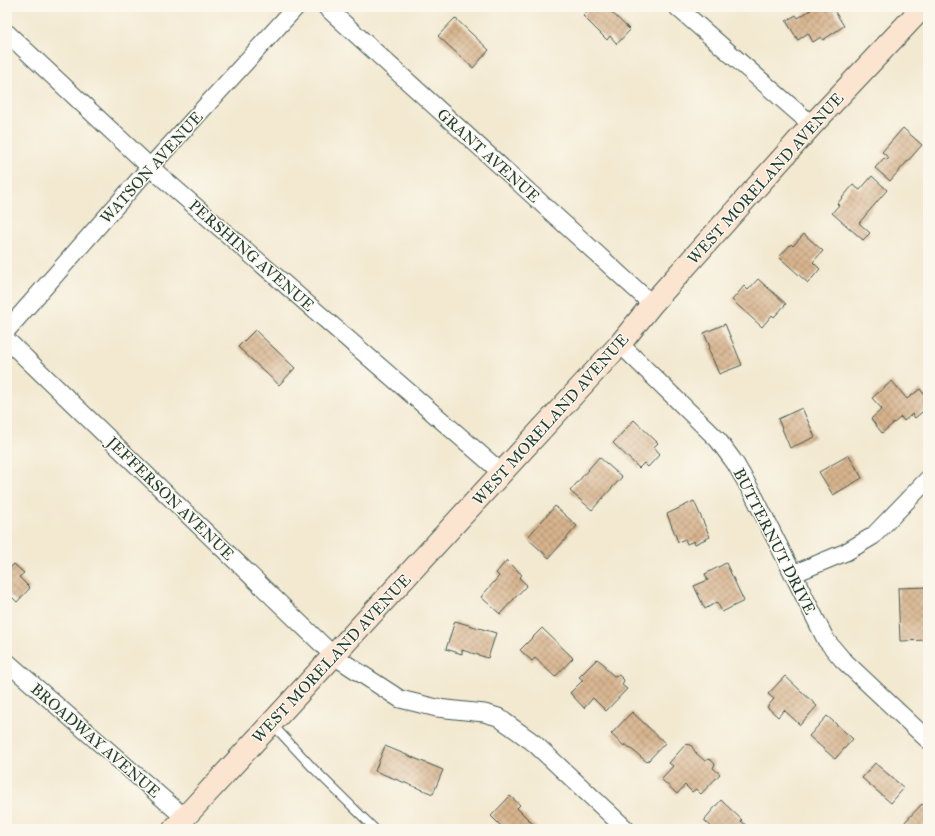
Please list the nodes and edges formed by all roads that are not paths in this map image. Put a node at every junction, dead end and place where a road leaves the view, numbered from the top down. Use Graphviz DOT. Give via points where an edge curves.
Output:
graph roads {
  1 [pos="296,7"];
  2 [pos="326,7"];
  3 [pos="677,7"];
  4 [pos="923,7"];
  5 [pos="7,33"];
  6 [pos="812,125"];
  7 [pos="150,167"];
  8 [pos="652,304"];
  9 [pos="7,330"];
  10 [pos="7,340"];
  11 [pos="620,344"];
  12 [pos="502,473"];
  13 [pos="928,479"];
  14 [pos="793,574"];
  15 [pos="334,656"];
  16 [pos="7,662"];
  17 [pos="272,723"];
  18 [pos="928,740"];
  19 [pos="179,823"];
  20 [pos="375,829"];
  21 [pos="626,829"];
  1 -- 7 [label="street, WATSON AVENUE"];
  2 -- 8 [label="street, GRANT AVENUE"];
  3 -- 6 [label="street"];
  4 -- 6 [label="street, WEST MORELAND AVENUE"];
  5 -- 7 [label="street, PERSHING AVENUE"];
  6 -- 8 [label="street, WEST MORELAND AVENUE"];
  7 -- 9 [label="street, WATSON AVENUE"];
  7 -- 12 [label="street, PERSHING AVENUE"];
  8 -- 11 [label="street, WEST MORELAND AVENUE"];
  10 -- 15 [label="street, JEFFERSON AVENUE"];
  11 -- 12 [label="street, WEST MORELAND AVENUE"];
  11 -- 14 [label="street, BUTTERNUT DRIVE" via="718,440 735,462"];
  12 -- 15 [label="street, WEST MORELAND AVENUE"];
  13 -- 14 [label="street" via="873,536 846,552"];
  14 -- 18 [label="street, BUTTERNUT DRIVE" via="826,640 842,659"];
  15 -- 17 [label="street, WEST MORELAND AVENUE"];
  15 -- 21 [label="street, JEFFERSON AVENUE" via="400,699 437,708 498,717 534,743"];
  16 -- 19 [label="street, BROADWAY AVENUE"];
  17 -- 19 [label="street, WEST MORELAND AVENUE"];
  17 -- 20 [label="lane"];
}
